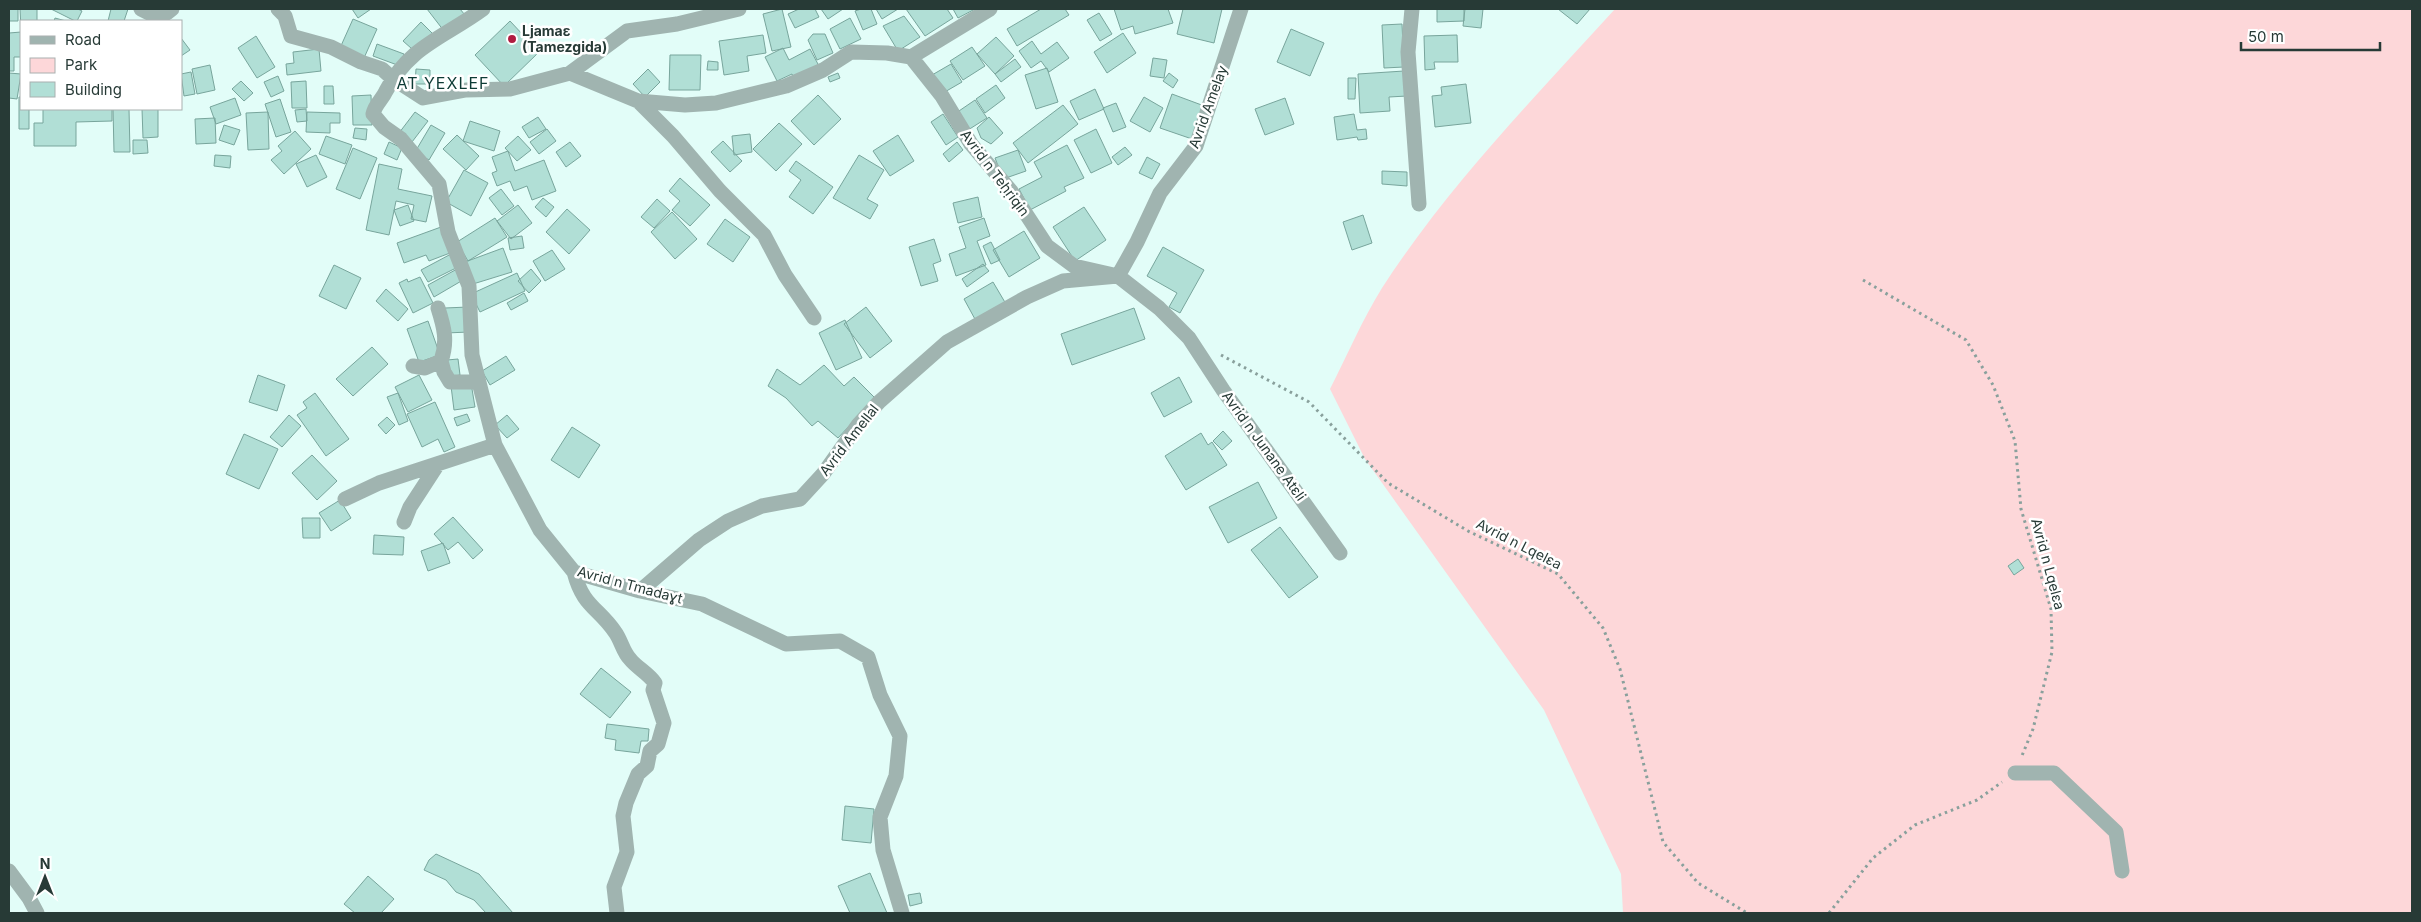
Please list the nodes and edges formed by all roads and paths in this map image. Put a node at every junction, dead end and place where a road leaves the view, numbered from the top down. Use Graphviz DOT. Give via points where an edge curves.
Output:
graph roads {
  1 [pos="141,9"];
  2 [pos="172,9"];
  3 [pos="278,9"];
  4 [pos="483,9"];
  5 [pos="739,9"];
  6 [pos="990,9"];
  7 [pos="1241,9"];
  8 [pos="1412,9"];
  9 [pos="911,57"];
  10 [pos="570,73"];
  11 [pos="392,78"];
  12 [pos="638,101"];
  13 [pos="1419,204"];
  14 [pos="1118,276"];
  15 [pos="1863,280"];
  16 [pos="438,308"];
  17 [pos="814,318"];
  18 [pos="1189,338"];
  19 [pos="1215,352"];
  20 [pos="441,361"];
  21 [pos="413,366"];
  22 [pos="478,382"];
  23 [pos="495,445"];
  24 [pos="438,464"];
  25 [pos="345,499"];
  26 [pos="404,522"];
  27 [pos="1340,553"];
  28 [pos="574,572"];
  29 [pos="640,591"];
  30 [pos="2015,773"];
  31 [pos="9,871"];
  32 [pos="2122,871"];
  33 [pos="37,913"];
  34 [pos="617,913"];
  35 [pos="902,913"];
  36 [pos="1747,913"];
  37 [pos="1829,913"];
  1 -- 2 [label="street" via="149,13 167,13"];
  3 -- 11 [label="street" via="286,16 291,36 331,46 382,69"];
  4 -- 11 [label="street" via="423,46"];
  5 -- 10 [label="street" via="677,24 627,30"];
  6 -- 9 [label="street"];
  7 -- 14 [label="street, Avrid Amelay" via="1196,146 1160,193"];
  8 -- 13 [label="street" via="1408,52"];
  9 -- 12 [label="street" via="851,52 823,70 786,86 752,95 716,103 684,105"];
  9 -- 14 [label="street, Avrid n Teḥṛiqin" via="942,96 970,144 1011,190 1047,246 1074,266"];
  10 -- 11 [label="street" via="510,89 466,90 423,98"];
  10 -- 12 [label="street"];
  11 -- 22 [label="street, Avrid n Tmadaɣt" via="373,114 401,139 439,184 448,232 469,286 472,355"];
  12 -- 17 [label="street" via="764,235 785,275"];
  14 -- 18 [label="street, Avrid n Teḥṛiqin" via="1159,308"];
  14 -- 29 [label="street, Avrid Amellal" via="1063,281 1027,297 947,342 879,402 800,499 762,506 728,521 699,540"];
  15 -- 30 [label="path, Avrid n Lqelɛa" via="1966,340 1993,385 2015,441 2021,509 2051,608 2052,652 2033,729"];
  16 -- 20 [label="street" via="446,347"];
  18 -- 27 [label="street, Avrid n Junane Atɛli"];
  19 -- 36 [label="path, Avrid n Lqelɛa" via="1309,402 1388,483 1468,532 1558,574 1603,628 1620,669 1662,842 1698,883"];
  20 -- 21 [label="street" via="425,368"];
  20 -- 22 [label="street" via="450,382"];
  22 -- 23 [label="street, Avrid n Tmadaɣt"];
  23 -- 24 [label="street"];
  23 -- 28 [label="street, Avrid n Tmadaɣt" via="540,530"];
  24 -- 25 [label="street" via="378,483"];
  24 -- 26 [label="street"];
  28 -- 29 [label="street, Avrid n Tmadaɣt"];
  28 -- 34 [label="street" via="578,588 592,608 614,631 630,660 655,683 653,690 664,723 658,744 650,751 647,766 638,774 626,803 623,816 627,852 614,887"];
  29 -- 35 [label="street, Avrid n Tmadaɣt" via="702,604 786,644 840,641 868,657 880,695 900,736 896,776 880,817 883,850"];
  30 -- 32 [label="street" via="2054,772 2116,832"];
  30 -- 37 [label="path" via="1977,800 1915,825 1874,858"];
  31 -- 33 [label="street"];
}
